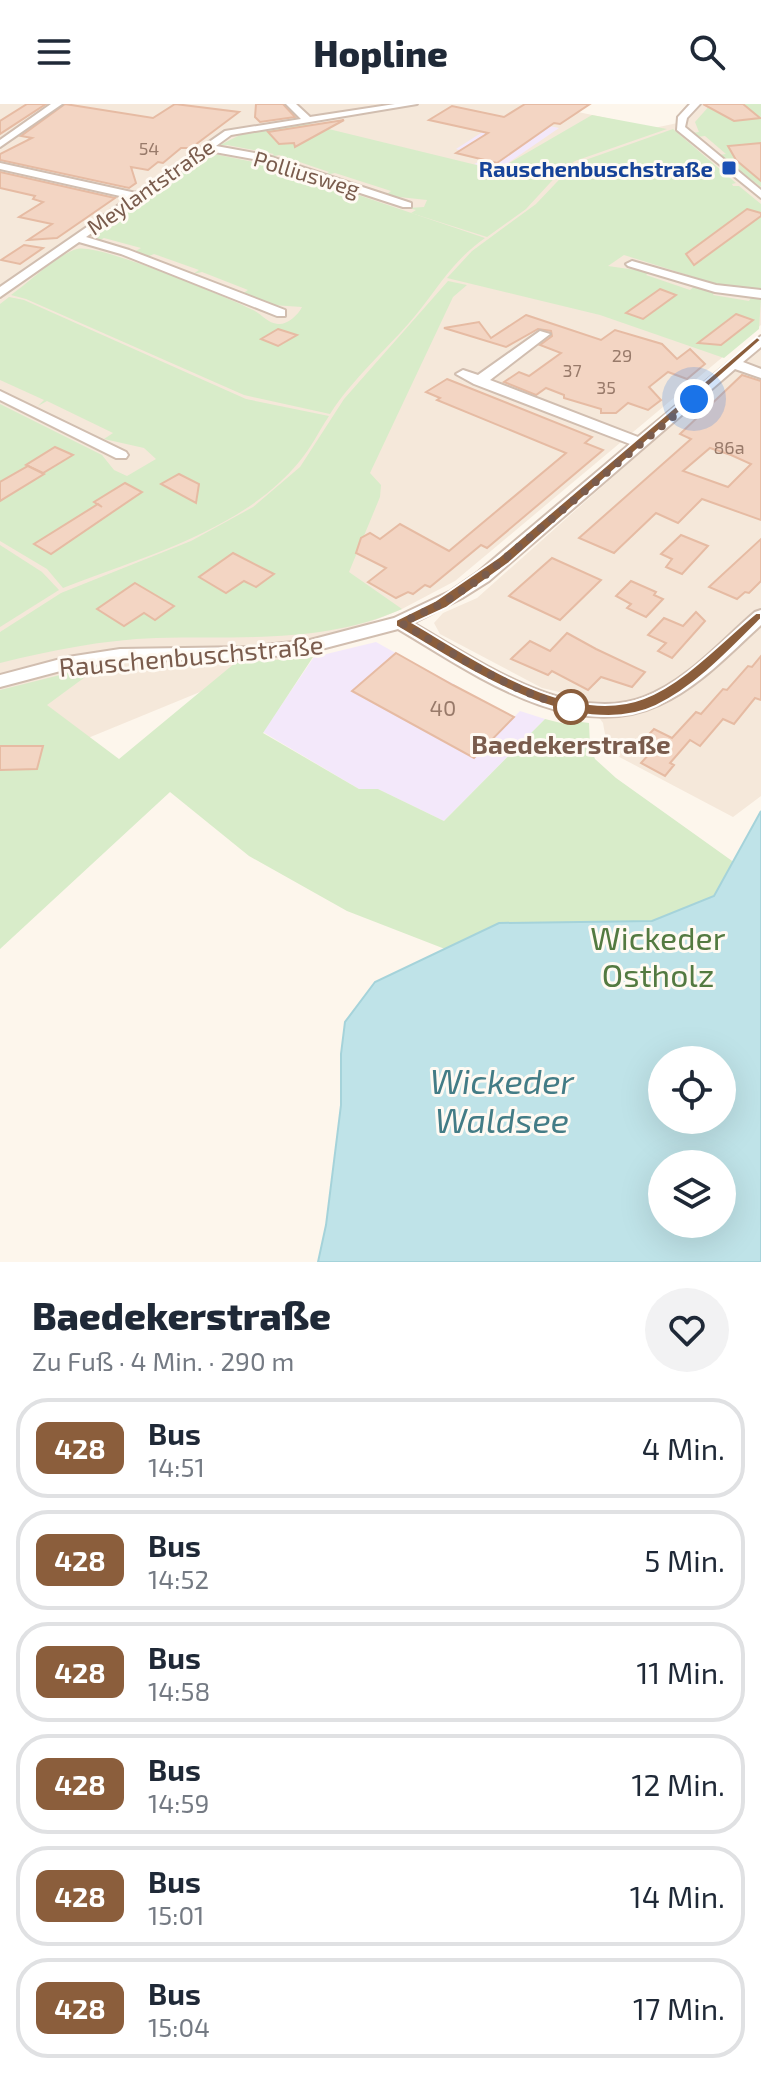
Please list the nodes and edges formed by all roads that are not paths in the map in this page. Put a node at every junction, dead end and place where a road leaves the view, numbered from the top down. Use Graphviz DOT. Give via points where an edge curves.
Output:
graph roads {
  1 [pos="57,104"];
  2 [pos="291,104"];
  3 [pos="412,104"];
  4 [pos="695,104"];
  5 [pos="306,119"];
  6 [pos="0,144"];
  7 [pos="205,147"];
  8 [pos="0,166"];
  9 [pos="761,195"];
  10 [pos="136,196"];
  11 [pos="407,205"];
  12 [pos="76,238"];
  13 [pos="632,264"];
  14 [pos="0,293"];
  15 [pos="761,294"];
  16 [pos="281,313"];
  17 [pos="544,334"];
  18 [pos="761,340"];
  19 [pos="735,364"];
  20 [pos="463,374"];
  21 [pos="761,374"];
  22 [pos="479,381"];
  23 [pos="0,395"];
  24 [pos="641,443"];
  25 [pos="121,455"];
  26 [pos="761,616"];
  27 [pos="401,623"];
  28 [pos="0,681"];
  1 -- 6 [label="street"];
  2 -- 5 [label="street"];
  3 -- 5 [label="street, Meylantstraße"];
  4 -- 9 [label="street" via="680,128"];
  5 -- 7 [label="street, Meylantstraße" via="238,130"];
  7 -- 10 [label="street, Meylantstraße"];
  7 -- 11 [label="street, Polliusweg" via="261,157"];
  8 -- 10 [label="street"];
  10 -- 12 [label="street, Meylantstraße"];
  12 -- 14 [label="street, Meylantstraße"];
  12 -- 16 [label="street"];
  13 -- 15 [label="street" via="715,288"];
  17 -- 22 [label="street"];
  18 -- 19 [label="street, Rauschenbuschstraße"];
  19 -- 21 [label="street"];
  19 -- 24 [label="street, Rauschenbuschstraße"];
  20 -- 22 [label="street"];
  22 -- 24 [label="street"];
  23 -- 25 [label="street"];
  24 -- 27 [label="street, Rauschenbuschstraße" via="483,577"];
  26 -- 27 [label="street" via="678,686 648,703 605,711 532,694"];
  27 -- 28 [label="street, Rauschenbuschstraße" via="306,646 91,659"];
}
